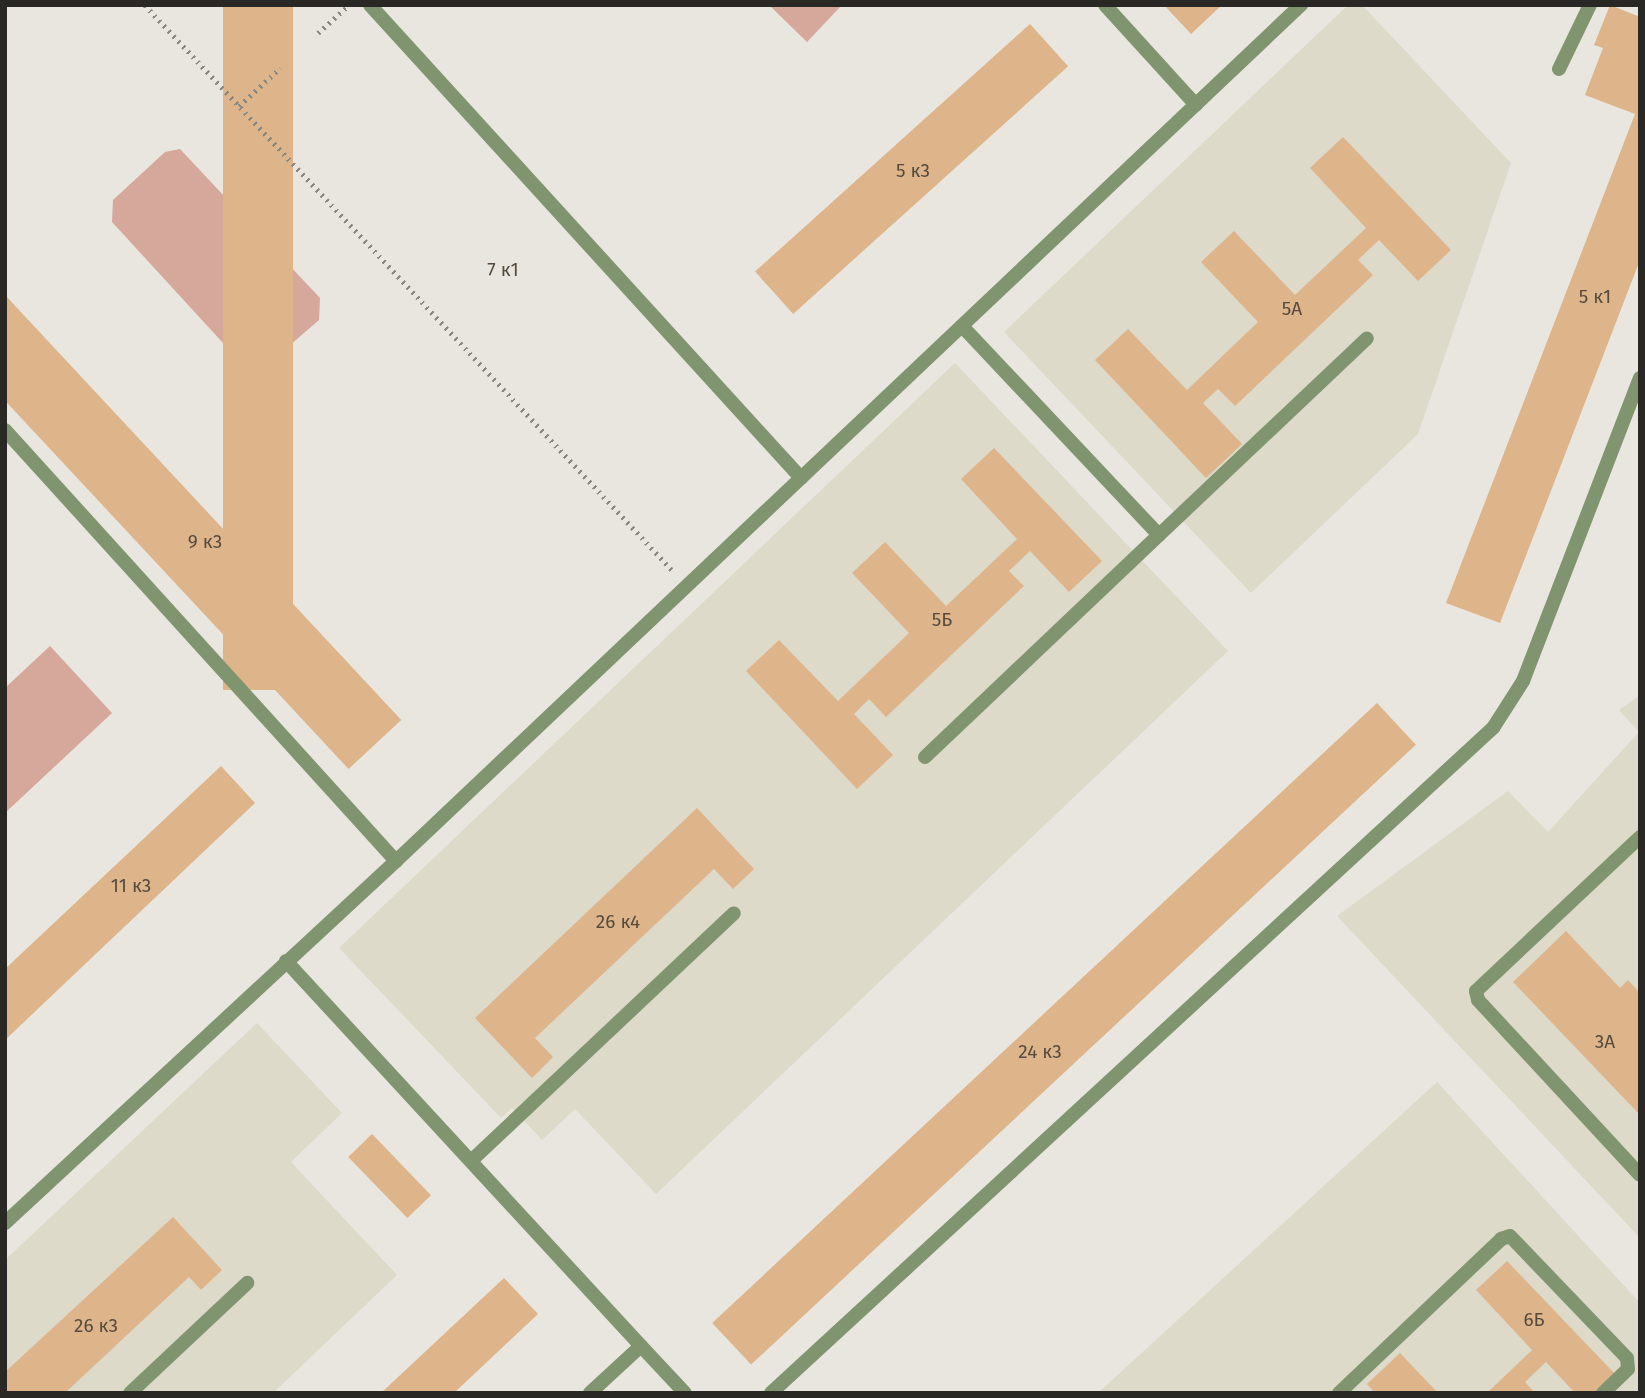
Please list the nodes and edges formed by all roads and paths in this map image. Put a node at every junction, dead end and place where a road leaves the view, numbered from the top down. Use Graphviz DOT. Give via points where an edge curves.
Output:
graph roads {
  1 [pos="145,5"];
  2 [pos="349,5"];
  3 [pos="370,5"];
  4 [pos="1105,5"];
  5 [pos="1301,5"];
  6 [pos="1590,5"];
  7 [pos="318,33"];
  8 [pos="280,68"];
  9 [pos="1559,69"];
  10 [pos="1196,105"];
  11 [pos="239,106"];
  12 [pos="962,326"];
  13 [pos="1367,338"];
  14 [pos="1640,378"];
  15 [pos="5,430"];
  16 [pos="801,478"];
  17 [pos="1159,535"];
  18 [pos="687,585"];
  19 [pos="925,758"];
  20 [pos="1640,837"];
  21 [pos="396,861"];
  22 [pos="734,914"];
  23 [pos="286,961"];
  24 [pos="471,1161"];
  25 [pos="1640,1175"];
  26 [pos="7,1218"];
  27 [pos="247,1283"];
  28 [pos="641,1346"];
  29 [pos="130,1393"];
  30 [pos="590,1393"];
  31 [pos="685,1393"];
  32 [pos="771,1393"];
  33 [pos="1339,1393"];
  34 [pos="1603,1393"];
  1 -- 11 [label="path"];
  2 -- 7 [label="path"];
  3 -- 16 [label="lane"];
  4 -- 10 [label="lane"];
  5 -- 10 [label="lane"];
  6 -- 9 [label="lane"];
  8 -- 11 [label="path"];
  10 -- 12 [label="lane"];
  11 -- 18 [label="path"];
  12 -- 16 [label="lane"];
  12 -- 17 [label="lane"];
  13 -- 17 [label="lane"];
  14 -- 32 [label="lane" via="1523,681 1493,728"];
  15 -- 21 [label="lane"];
  16 -- 18 [label="lane"];
  17 -- 19 [label="lane"];
  18 -- 21 [label="lane"];
  20 -- 25 [label="lane" via="1476,991 1478,1000"];
  21 -- 23 [label="lane"];
  22 -- 24 [label="lane"];
  23 -- 24 [label="lane"];
  23 -- 26 [label="lane"];
  24 -- 28 [label="lane"];
  27 -- 29 [label="lane"];
  28 -- 30 [label="lane"];
  28 -- 31 [label="lane"];
  33 -- 34 [label="lane" via="1505,1236 1513,1238 1627,1358 1628,1369"];
}
